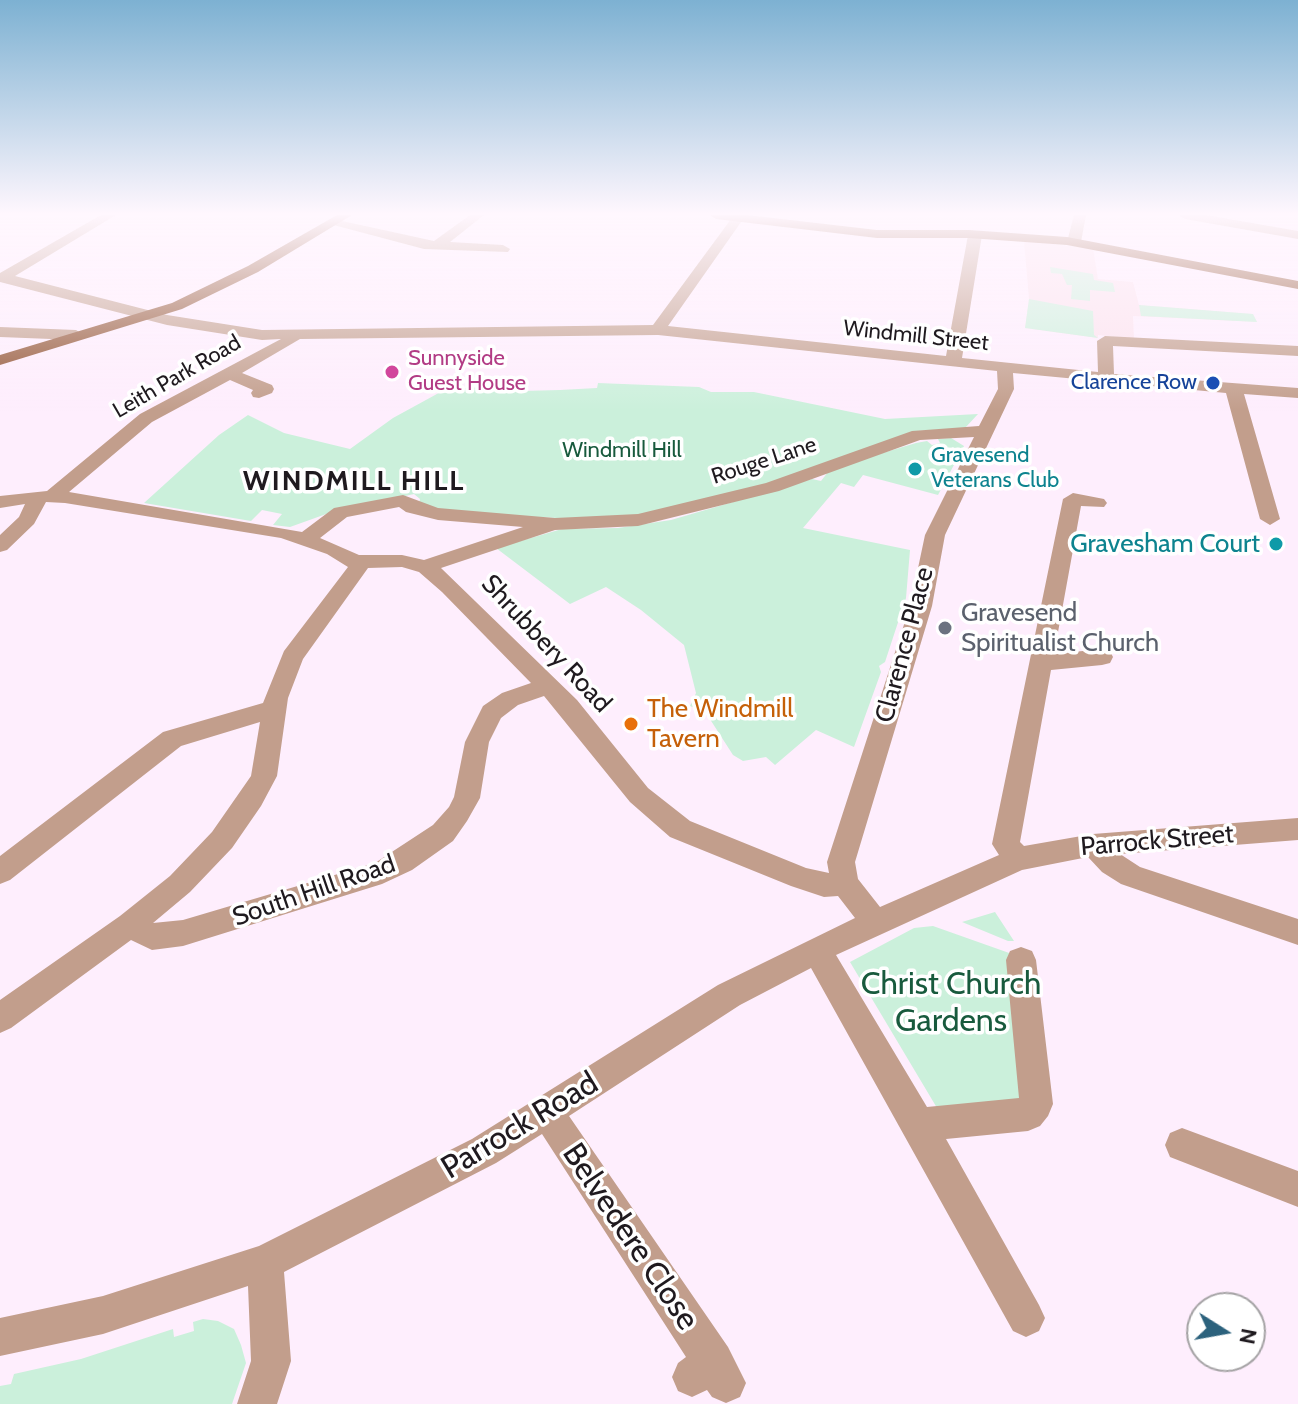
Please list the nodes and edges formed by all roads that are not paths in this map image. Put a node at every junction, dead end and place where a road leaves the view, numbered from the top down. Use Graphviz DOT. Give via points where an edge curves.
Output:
graph roads {
  1 [pos="15,281"];
  2 [pos="229,281"];
  3 [pos="693,281"];
  4 [pos="967,281"];
  5 [pos="1275,281"];
  6 [pos="1298,285"];
  7 [pos="148,315"];
  8 [pos="658,330"];
  9 [pos="0,332"];
  10 [pos="76,335"];
  11 [pos="294,336"];
  12 [pos="1298,351"];
  13 [pos="0,360"];
  14 [pos="953,363"];
  15 [pos="1005,368"];
  16 [pos="230,374"];
  17 [pos="1106,379"];
  18 [pos="267,388"];
  19 [pos="1234,390"];
  20 [pos="1298,393"];
  21 [pos="985,431"];
  22 [pos="46,496"];
  23 [pos="0,502"];
  24 [pos="1097,503"];
  25 [pos="1270,519"];
  26 [pos="555,524"];
  27 [pos="306,539"];
  28 [pos="0,546"];
  29 [pos="355,562"];
  30 [pos="426,567"];
  31 [pos="1102,657"];
  32 [pos="1042,663"];
  33 [pos="548,686"];
  34 [pos="274,709"];
  35 [pos="1298,829"];
  36 [pos="1093,845"];
  37 [pos="1018,859"];
  38 [pos="0,872"];
  39 [pos="845,883"];
  40 [pos="875,922"];
  41 [pos="130,925"];
  42 [pos="1298,932"];
  43 [pos="817,950"];
  44 [pos="1021,960"];
  45 [pos="0,1018"];
  46 [pos="547,1112"];
  47 [pos="919,1125"];
  48 [pos="1182,1145"];
  49 [pos="1298,1189"];
  50 [pos="265,1262"];
  51 [pos="1026,1318"];
  52 [pos="0,1337"];
  53 [pos="711,1374"];
  54 [pos="257,1404"];
  1 -- 7 [label="street, Windmill Street"];
  2 -- 7 [label="main road"];
  3 -- 8 [label="street"];
  4 -- 14 [label="street"];
  5 -- 6 [label="main road"];
  7 -- 10 [label="main road"];
  7 -- 11 [label="street, Windmill Street" via="245,333"];
  8 -- 11 [label="street, Windmill Street"];
  8 -- 14 [label="street, Windmill Street"];
  9 -- 10 [label="street"];
  10 -- 13 [label="main road"];
  11 -- 16 [label="street, Leith Park Road"];
  12 -- 17 [label="street" via="1105,341"];
  14 -- 15 [label="street, Windmill Street"];
  15 -- 17 [label="street, Windmill Street"];
  15 -- 21 [label="street, Clarence Place" via="1006,389"];
  16 -- 18 [label="street"];
  16 -- 22 [label="street, Leith Park Road" via="135,425"];
  17 -- 19 [label="street, Windmill Street"];
  19 -- 20 [label="street, Windmill Street"];
  19 -- 25 [label="street"];
  21 -- 26 [label="street, Rouge Lane" via="918,435 772,487 670,514"];
  21 -- 39 [label="street, Clarence Place" via="931,550 921,606 841,862"];
  22 -- 23 [label="street"];
  22 -- 27 [label="street"];
  22 -- 28 [label="street, Leith Park Road"];
  24 -- 32 [label="street" via="1073,499"];
  26 -- 27 [label="street, Rouge Lane" via="431,513 403,501 341,512"];
  26 -- 30 [label="street, Rouge Lane"];
  27 -- 29 [label="street"];
  29 -- 30 [label="street" via="402,561"];
  29 -- 34 [label="street" via="357,572 296,649"];
  30 -- 33 [label="street, Shrubbery Road"];
  31 -- 32 [label="street"];
  32 -- 37 [label="street" via="1006,844"];
  33 -- 39 [label="street, Shrubbery Road" via="639,795 680,829 813,882"];
  33 -- 41 [label="street, South Hill Road" via="510,699 492,712 477,742 467,798 458,814 425,848 402,862 183,933 150,936"];
  34 -- 38 [label="street" via="172,739"];
  34 -- 41 [label="street" via="269,761 252,799 188,877"];
  35 -- 36 [label="street, Parrock Street"];
  36 -- 37 [label="street, Parrock Street"];
  36 -- 42 [label="street" via="1127,874"];
  37 -- 40 [label="street, Parrock Road"];
  39 -- 40 [label="street"];
  40 -- 43 [label="street, Parrock Road"];
  41 -- 45 [label="street"];
  43 -- 46 [label="street, Parrock Road" via="729,995"];
  43 -- 47 [label="street"];
  44 -- 47 [label="street" via="1036,1104 1028,1114"];
  46 -- 50 [label="street, Parrock Road" via="444,1173"];
  46 -- 53 [label="street, Belvedere Close"];
  47 -- 51 [label="street"];
  48 -- 49 [label="street"];
  50 -- 52 [label="street, Parrock Road" via="103,1315"];
  50 -- 54 [label="street" via="271,1361"];
}
